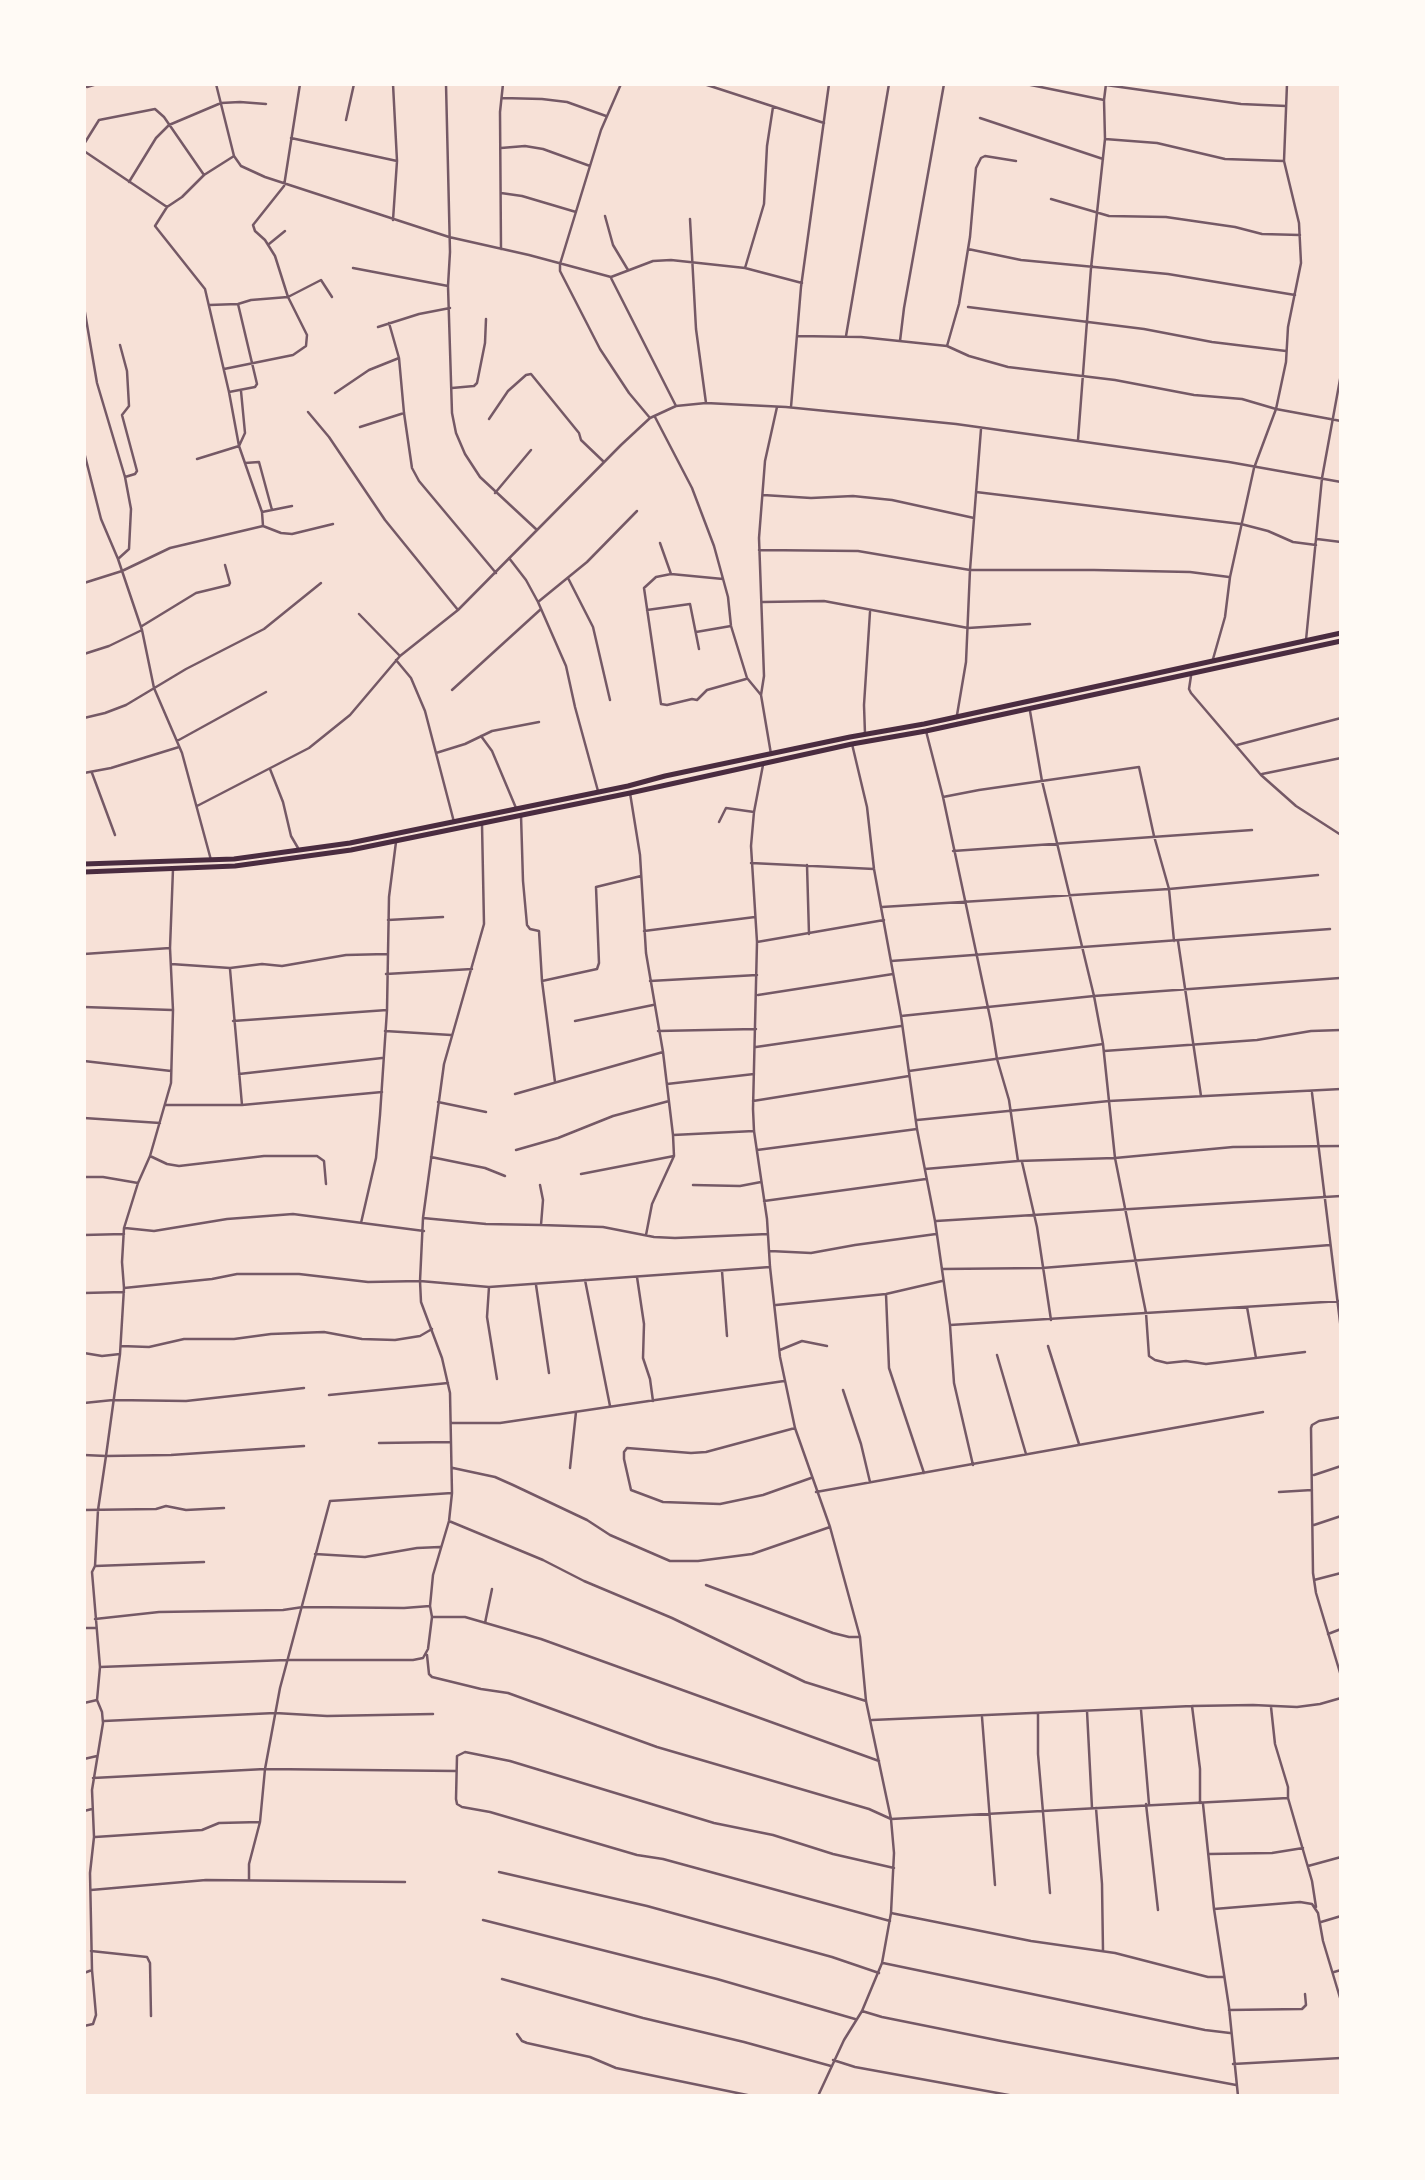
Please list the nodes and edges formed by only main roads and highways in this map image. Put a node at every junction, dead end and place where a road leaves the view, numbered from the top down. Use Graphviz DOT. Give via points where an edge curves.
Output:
graph roads {
  1 [pos="1341,633"];
  2 [pos="1341,641"];
  3 [pos="84,864"];
  4 [pos="84,872"];
  1 -- 3 [label="highway" via="350,843 211,860"];
  2 -- 4 [label="highway" via="396,842 235,866"];
}
